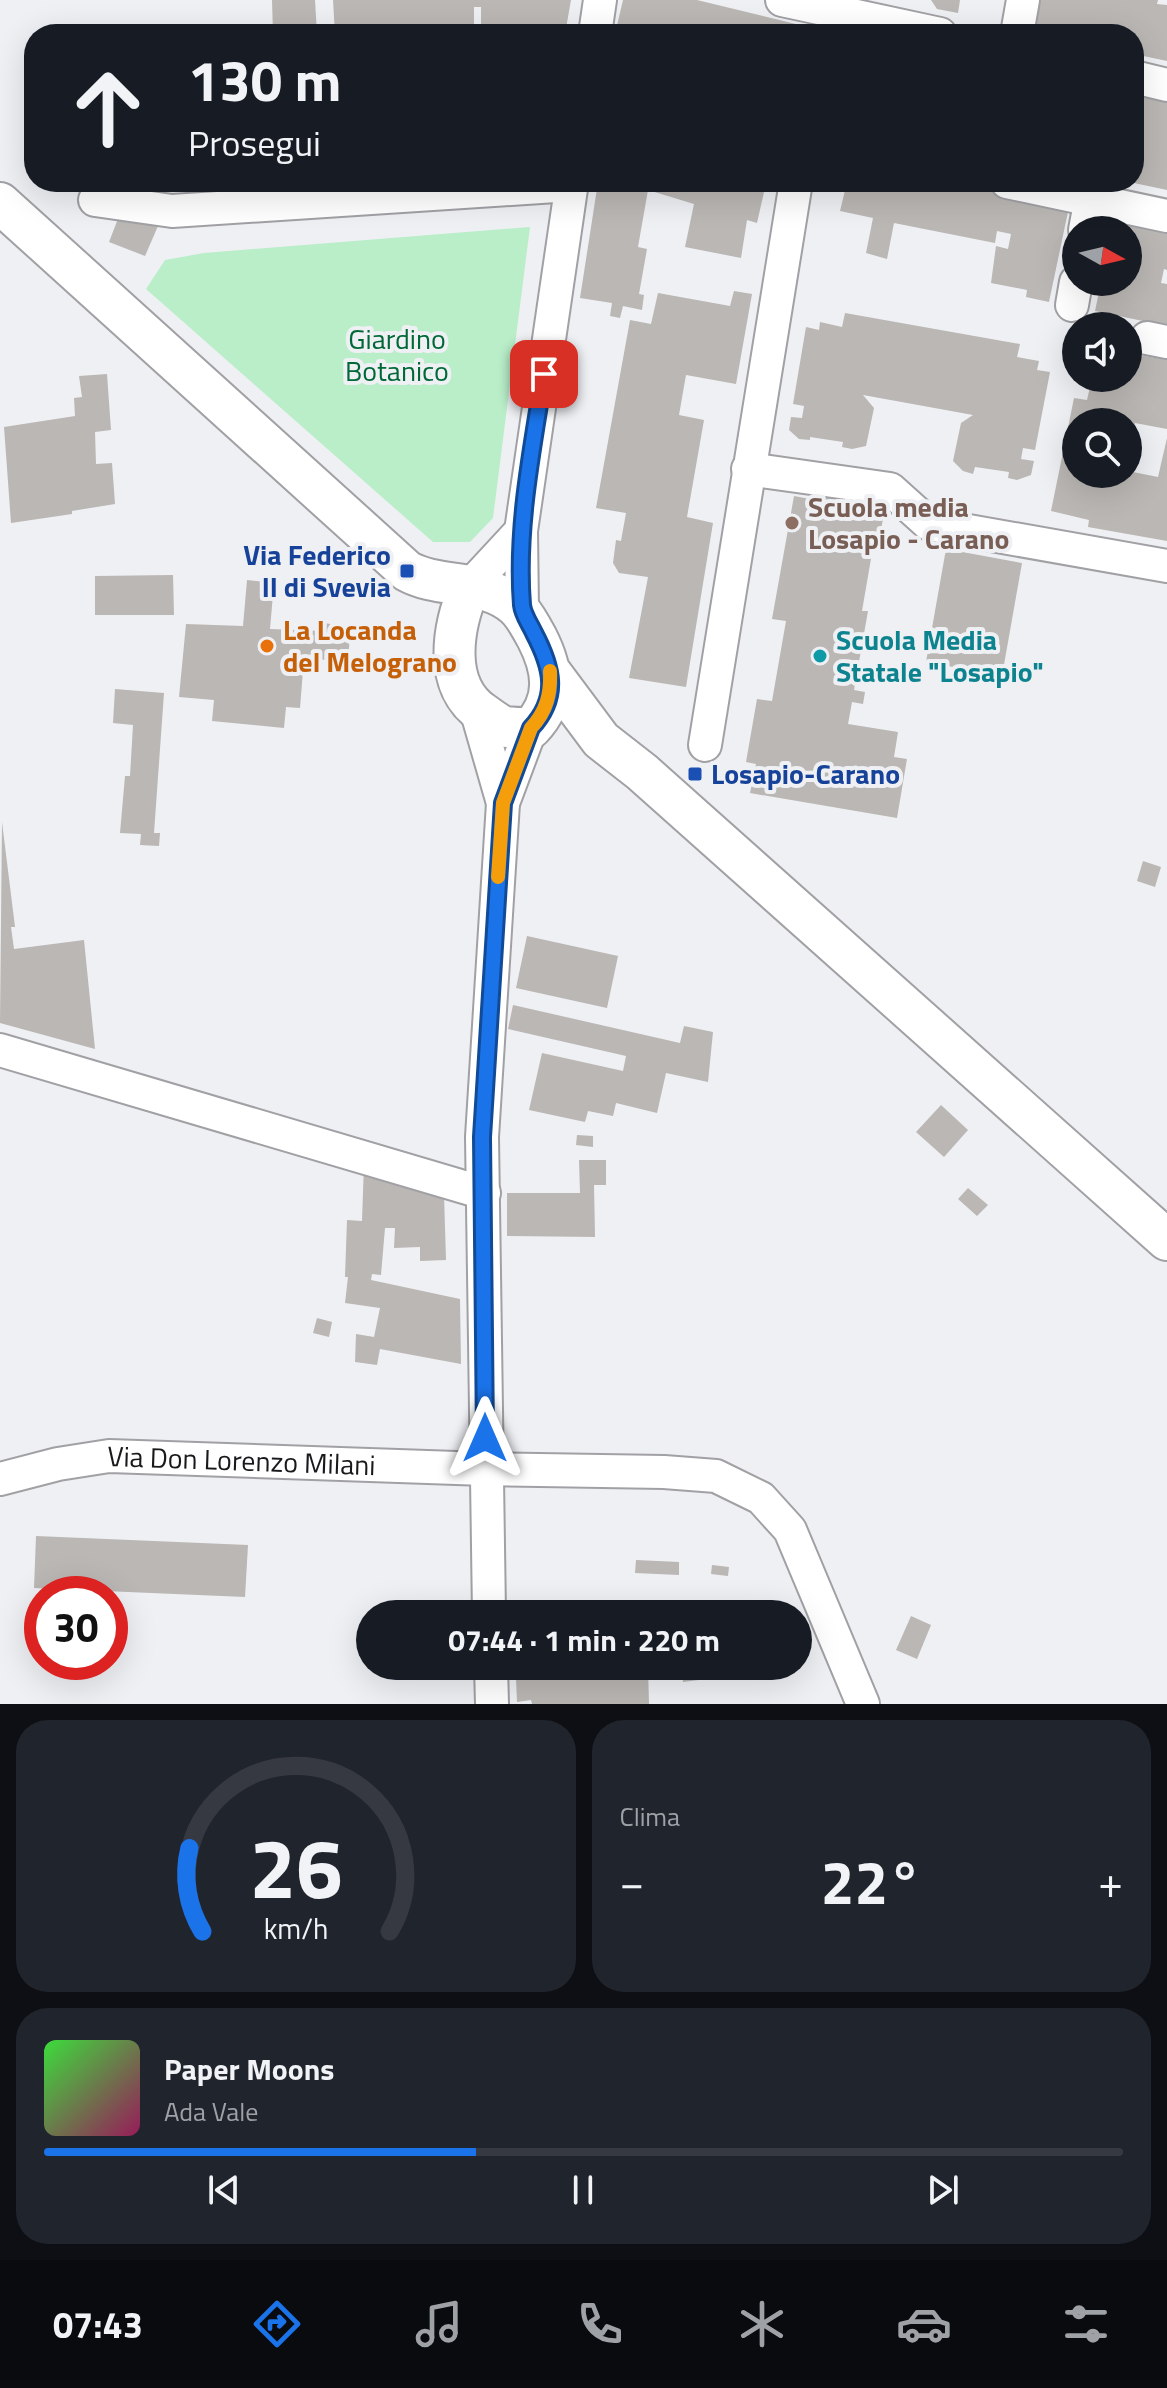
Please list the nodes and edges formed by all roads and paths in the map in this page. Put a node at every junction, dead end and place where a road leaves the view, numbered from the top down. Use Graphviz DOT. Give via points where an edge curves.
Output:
graph roads {
  1 [pos="600,0"];
  2 [pos="782,0"];
  3 [pos="1023,0"];
  4 [pos="824,22"];
  5 [pos="596,24"];
  6 [pos="1019,24"];
  7 [pos="1144,79"];
  8 [pos="1167,85"];
  9 [pos="453,192"];
  10 [pos="571,192"];
  11 [pos="794,192"];
  12 [pos="1045,192"];
  13 [pos="95,200"];
  14 [pos="0,203"];
  15 [pos="1090,204"];
  16 [pos="1167,216"];
  17 [pos="748,469"];
  18 [pos="521,531"];
  19 [pos="1167,566"];
  20 [pos="422,579"];
  21 [pos="470,586"];
  22 [pos="522,610"];
  23 [pos="453,658"];
  24 [pos="551,673"];
  25 [pos="476,709"];
  26 [pos="536,723"];
  27 [pos="601,740"];
  28 [pos="705,745"];
  29 [pos="503,803"];
  30 [pos="0,1050"];
  31 [pos="484,1193"];
  32 [pos="1167,1240"];
  33 [pos="485,1469"];
  34 [pos="0,1479"];
  35 [pos="489,1600"];
  36 [pos="491,1680"];
  37 [pos="492,1704"];
  38 [pos="863,1704"];
  1 -- 5 [label="street"];
  2 -- 4 [label="street"];
  3 -- 6 [label="street"];
  7 -- 8 [label="street"];
  9 -- 13 [label="street" via="172,211"];
  10 -- 18 [label="street"];
  11 -- 17 [label="street"];
  12 -- 15 [label="street"];
  14 -- 20 [label="main road" via="407,571"];
  15 -- 16 [label="street"];
  17 -- 19 [label="street" via="890,489 929,524"];
  17 -- 28 [label="street"];
  18 -- 21 [label="street"];
  18 -- 22 [label="street"];
  20 -- 21 [label="main road"];
  20 -- 23 [label="main road"];
  21 -- 22 [label="main road" via="497,594"];
  21 -- 23 [label="main road" via="458,613"];
  22 -- 24 [label="main road"];
  23 -- 25 [label="main road" via="462,689"];
  24 -- 26 [label="main road" via="549,698"];
  24 -- 27 [label="main road"];
  25 -- 26 [label="main road" via="503,727"];
  25 -- 29 [label="street"];
  26 -- 27 [label="main road"];
  26 -- 29 [label="street"];
  27 -- 32 [label="main road"];
  29 -- 31 [label="street" via="482,1137"];
  30 -- 31 [label="street"];
  31 -- 33 [label="street"];
  33 -- 34 [label="street, Via Don Lorenzo Milani" via="109,1456"];
  33 -- 35 [label="street"];
  33 -- 38 [label="street, Via Don Lorenzo Milani" via="716,1476 761,1498 790,1530"];
  36 -- 37 [label="street"];
}
